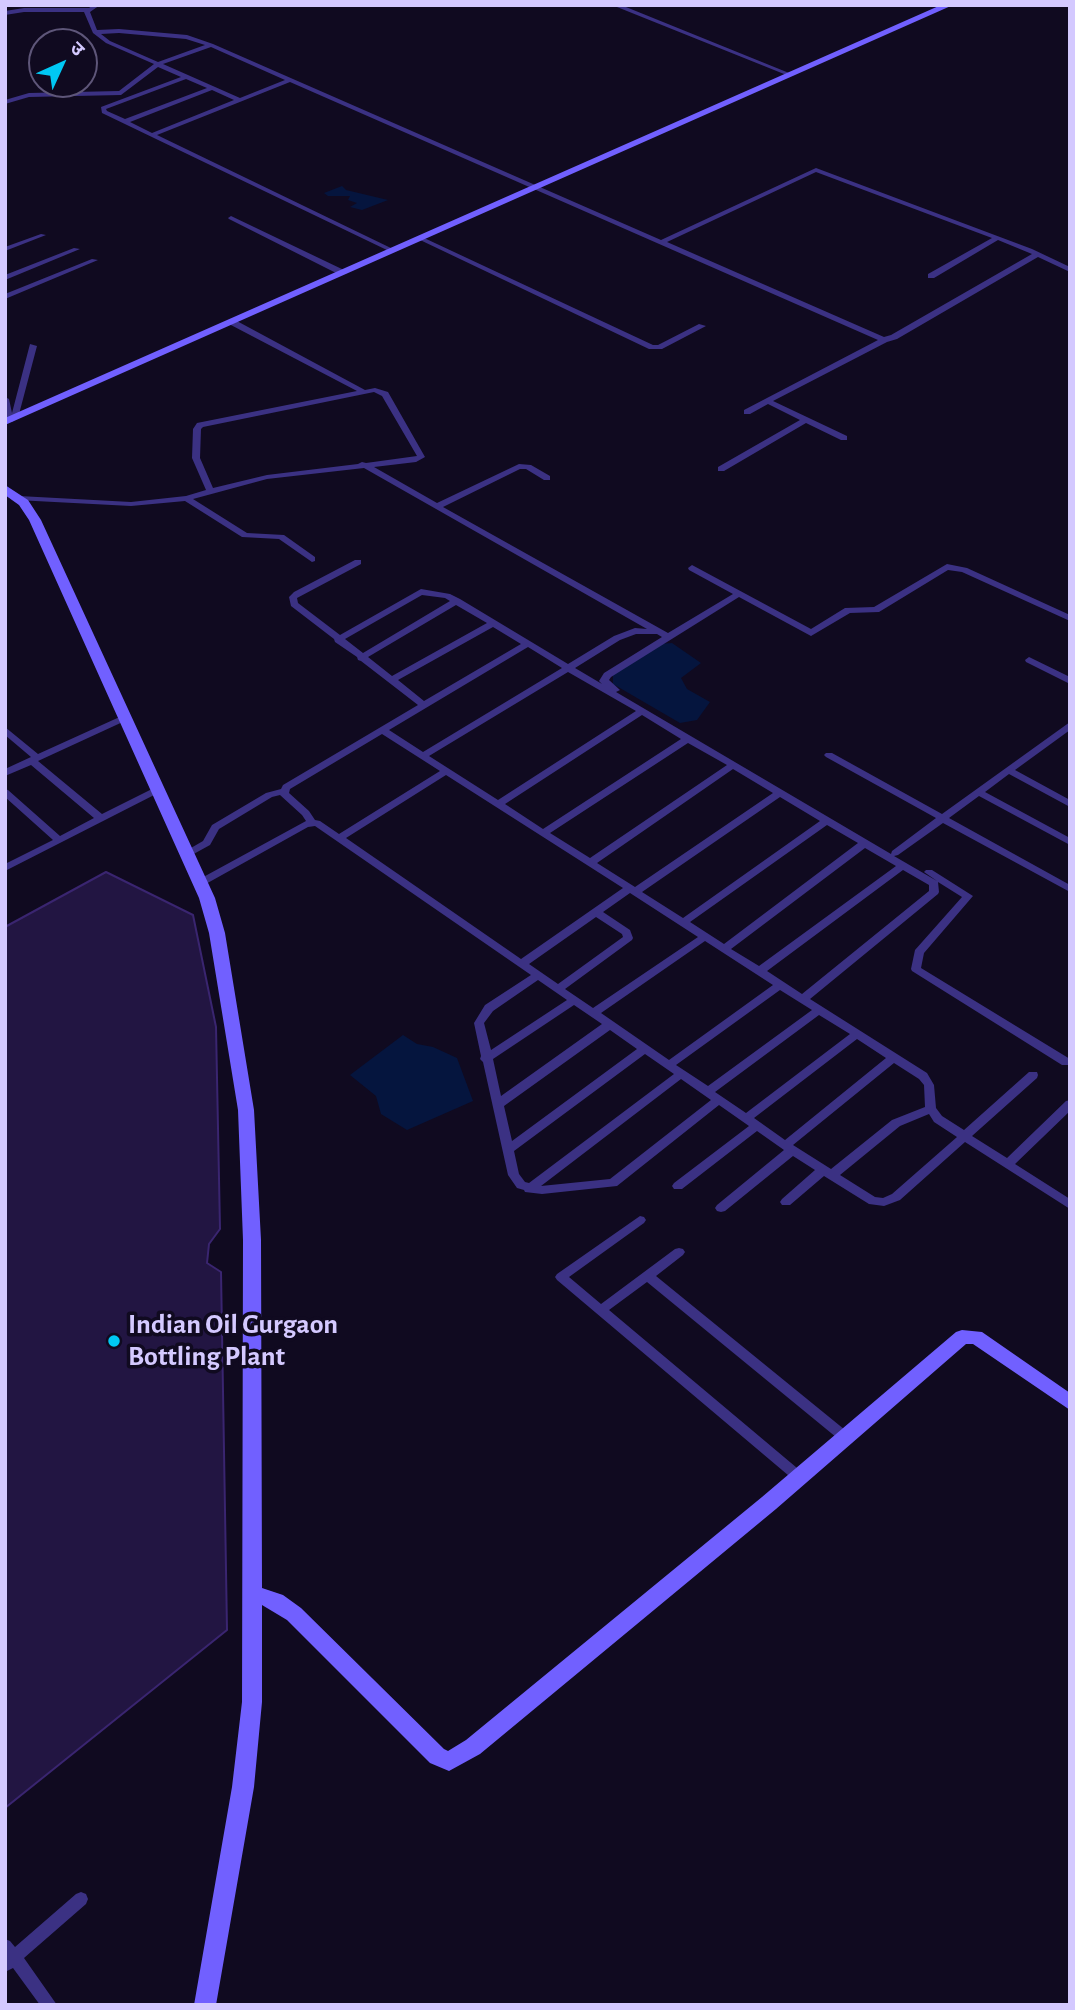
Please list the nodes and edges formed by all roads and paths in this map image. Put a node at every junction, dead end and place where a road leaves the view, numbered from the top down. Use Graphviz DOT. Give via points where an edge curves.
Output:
graph roads {
  1 [pos="97,5"];
  2 [pos="145,5"];
  3 [pos="167,5"];
  4 [pos="615,5"];
  5 [pos="949,5"];
  6 [pos="86,10"];
  7 [pos="5,11"];
  8 [pos="93,28"];
  9 [pos="98,32"];
  10 [pos="98,34"];
  11 [pos="211,46"];
  12 [pos="158,64"];
  13 [pos="791,75"];
  14 [pos="186,77"];
  15 [pos="290,80"];
  16 [pos="212,88"];
  17 [pos="121,93"];
  18 [pos="239,100"];
  19 [pos="5,102"];
  20 [pos="116,103"];
  21 [pos="124,122"];
  22 [pos="152,135"];
  23 [pos="536,187"];
  24 [pos="231,218"];
  25 [pos="43,235"];
  26 [pos="420,238"];
  27 [pos="997,238"];
  28 [pos="660,243"];
  29 [pos="5,249"];
  30 [pos="76,249"];
  31 [pos="393,251"];
  32 [pos="1037,254"];
  33 [pos="94,260"];
  34 [pos="1070,270"];
  35 [pos="343,272"];
  36 [pos="931,275"];
  37 [pos="5,278"];
  38 [pos="5,297"];
  39 [pos="232,322"];
  40 [pos="702,327"];
  41 [pos="884,340"];
  42 [pos="33,346"];
  43 [pos="364,392"];
  44 [pos="5,399"];
  45 [pos="767,401"];
  46 [pos="747,412"];
  47 [pos="10,420"];
  48 [pos="806,420"];
  49 [pos="844,438"];
  50 [pos="362,464"];
  51 [pos="721,469"];
  52 [pos="547,478"];
  53 [pos="210,490"];
  54 [pos="12,493"];
  55 [pos="186,498"];
  56 [pos="436,507"];
  57 [pos="312,559"];
  58 [pos="358,562"];
  59 [pos="692,568"];
  60 [pos="738,594"];
  61 [pos="457,601"];
  62 [pos="1070,618"];
  63 [pos="493,623"];
  64 [pos="664,634"];
  65 [pos="338,640"];
  66 [pos="527,644"];
  67 [pos="362,658"];
  68 [pos="1029,660"];
  69 [pos="567,669"];
  70 [pos="392,680"];
  71 [pos="1070,681"];
  72 [pos="425,705"];
  73 [pos="641,712"];
  74 [pos="124,718"];
  75 [pos="5,730"];
  76 [pos="382,730"];
  77 [pos="1067,730"];
  78 [pos="687,739"];
  79 [pos="830,755"];
  80 [pos="423,756"];
  81 [pos="34,759"];
  82 [pos="732,765"];
  83 [pos="1008,770"];
  84 [pos="447,771"];
  85 [pos="5,773"];
  86 [pos="157,790"];
  87 [pos="283,791"];
  88 [pos="5,792"];
  89 [pos="978,792"];
  90 [pos="779,793"];
  91 [pos="499,804"];
  92 [pos="1070,804"];
  93 [pos="942,818"];
  94 [pos="101,819"];
  95 [pos="827,821"];
  96 [pos="311,822"];
  97 [pos="544,833"];
  98 [pos="339,838"];
  99 [pos="59,840"];
  100 [pos="1070,842"];
  101 [pos="864,843"];
  102 [pos="895,852"];
  103 [pos="187,854"];
  104 [pos="591,862"];
  105 [pos="8,863"];
  106 [pos="903,865"];
  107 [pos="200,883"];
  108 [pos="633,889"];
  109 [pos="1070,889"];
  110 [pos="595,911"];
  111 [pos="684,922"];
  112 [pos="706,936"];
  113 [pos="725,948"];
  114 [pos="521,964"];
  115 [pos="760,971"];
  116 [pos="538,975"];
  117 [pos="781,984"];
  118 [pos="558,989"];
  119 [pos="803,999"];
  120 [pos="575,1000"];
  121 [pos="820,1009"];
  122 [pos="593,1013"];
  123 [pos="610,1024"];
  124 [pos="856,1034"];
  125 [pos="645,1048"];
  126 [pos="894,1057"];
  127 [pos="485,1059"];
  128 [pos="1066,1062"];
  129 [pos="669,1065"];
  130 [pos="682,1073"];
  131 [pos="1033,1075"];
  132 [pos="714,1095"];
  133 [pos="1070,1104"];
  134 [pos="496,1105"];
  135 [pos="931,1109"];
  136 [pos="752,1122"];
  137 [pos="965,1136"];
  138 [pos="789,1147"];
  139 [pos="508,1150"];
  140 [pos="1008,1164"];
  141 [pos="827,1173"];
  142 [pos="678,1186"];
  143 [pos="529,1189"];
  144 [pos="786,1202"];
  145 [pos="1070,1205"];
  146 [pos="721,1208"];
  147 [pos="640,1220"];
  148 [pos="679,1252"];
  149 [pos="648,1276"];
  150 [pos="601,1310"];
  151 [pos="1070,1403"];
  152 [pos="846,1438"];
  153 [pos="799,1477"];
  154 [pos="252,1593"];
  155 [pos="81,1899"];
  156 [pos="8,1956"];
  157 [pos="50,2005"];
  158 [pos="205,2005"];
  1 -- 6 [label="street"];
  2 -- 3 [label="street"];
  4 -- 13 [label="street"];
  5 -- 13 [label="street"];
  6 -- 7 [label="street"];
  6 -- 8 [label="street"];
  9 -- 11 [label="street" via="187,37"];
  10 -- 12 [label="street" via="123,51"];
  11 -- 12 [label="street"];
  11 -- 15 [label="street"];
  12 -- 14 [label="street"];
  12 -- 17 [label="street"];
  13 -- 23 [label="street"];
  14 -- 16 [label="street"];
  14 -- 20 [label="street"];
  15 -- 18 [label="street"];
  15 -- 23 [label="street"];
  16 -- 18 [label="street"];
  16 -- 21 [label="street"];
  17 -- 19 [label="street" via="29,95"];
  17 -- 20 [label="street"];
  18 -- 22 [label="street"];
  20 -- 21 [label="street" via="102,110"];
  21 -- 22 [label="street"];
  22 -- 31 [label="street"];
  23 -- 26 [label="street"];
  23 -- 28 [label="street"];
  24 -- 35 [label="street"];
  25 -- 29 [label="street"];
  26 -- 31 [label="street"];
  26 -- 40 [label="street" via="652,347"];
  27 -- 28 [label="street" via="816,170"];
  27 -- 32 [label="street"];
  27 -- 36 [label="street"];
  28 -- 41 [label="street"];
  30 -- 37 [label="street"];
  31 -- 35 [label="street"];
  32 -- 34 [label="street"];
  32 -- 41 [label="street"];
  33 -- 38 [label="street"];
  35 -- 39 [label="street"];
  39 -- 43 [label="street"];
  39 -- 47 [label="street"];
  41 -- 45 [label="street"];
  42 -- 47 [label="street"];
  43 -- 50 [label="street" via="385,394 421,457"];
  43 -- 53 [label="street" via="200,425 195,458"];
  44 -- 47 [label="street"];
  45 -- 46 [label="street"];
  45 -- 48 [label="street"];
  48 -- 49 [label="street"];
  48 -- 51 [label="street"];
  50 -- 53 [label="street"];
  50 -- 56 [label="street"];
  52 -- 56 [label="street" via="519,466"];
  53 -- 55 [label="street"];
  54 -- 55 [label="street" via="116,504"];
  54 -- 74 [label="street" via="35,520"];
  55 -- 57 [label="street" via="245,535 281,537"];
  56 -- 64 [label="street"];
  58 -- 65 [label="street" via="293,597 298,610"];
  59 -- 60 [label="street"];
  60 -- 62 [label="street" via="811,633 848,610 876,610 941,568 956,567"];
  60 -- 64 [label="street"];
  61 -- 63 [label="street"];
  61 -- 65 [label="street" via="421,592"];
  61 -- 67 [label="street"];
  63 -- 66 [label="street"];
  63 -- 70 [label="street"];
  64 -- 69 [label="street" via="629,633"];
  64 -- 102 [label="street" via="604,681"];
  65 -- 67 [label="street"];
  66 -- 69 [label="street"];
  66 -- 72 [label="street"];
  67 -- 70 [label="street"];
  68 -- 71 [label="street"];
  69 -- 73 [label="street"];
  69 -- 80 [label="street"];
  70 -- 72 [label="street"];
  72 -- 76 [label="street"];
  73 -- 78 [label="street"];
  73 -- 91 [label="street"];
  74 -- 81 [label="street"];
  74 -- 86 [label="street"];
  75 -- 81 [label="street"];
  76 -- 80 [label="street"];
  76 -- 87 [label="street"];
  77 -- 83 [label="street"];
  78 -- 82 [label="street"];
  78 -- 97 [label="street"];
  79 -- 93 [label="street"];
  80 -- 84 [label="street"];
  81 -- 85 [label="street"];
  81 -- 94 [label="street"];
  82 -- 90 [label="street"];
  82 -- 104 [label="street"];
  83 -- 89 [label="street"];
  83 -- 92 [label="street"];
  84 -- 91 [label="street"];
  84 -- 98 [label="street"];
  86 -- 94 [label="street"];
  86 -- 103 [label="street"];
  87 -- 96 [label="street"];
  87 -- 103 [label="street" via="215,827 207,843"];
  88 -- 99 [label="street"];
  89 -- 93 [label="street"];
  89 -- 100 [label="street"];
  90 -- 95 [label="street"];
  90 -- 108 [label="street"];
  91 -- 97 [label="street"];
  93 -- 102 [label="street"];
  93 -- 109 [label="street"];
  94 -- 99 [label="street"];
  95 -- 101 [label="street"];
  95 -- 111 [label="street"];
  96 -- 98 [label="street"];
  96 -- 107 [label="street"];
  97 -- 104 [label="street"];
  98 -- 114 [label="street"];
  99 -- 105 [label="street"];
  101 -- 106 [label="street"];
  101 -- 113 [label="street"];
  102 -- 128 [label="street" via="968,896 919,952 916,969"];
  103 -- 107 [label="street"];
  104 -- 108 [label="street"];
  106 -- 115 [label="street"];
  106 -- 119 [label="street" via="934,884 934,892"];
  107 -- 154 [label="street" via="218,933 250,1145"];
  108 -- 110 [label="street"];
  108 -- 111 [label="street"];
  110 -- 114 [label="street"];
  110 -- 118 [label="street" via="628,938"];
  111 -- 112 [label="street"];
  112 -- 113 [label="street"];
  112 -- 122 [label="street"];
  113 -- 115 [label="street"];
  114 -- 116 [label="street"];
  115 -- 117 [label="street"];
  116 -- 118 [label="street"];
  116 -- 127 [label="street" via="480,1018"];
  117 -- 119 [label="street"];
  117 -- 129 [label="street"];
  118 -- 120 [label="street"];
  119 -- 121 [label="street"];
  120 -- 122 [label="street"];
  120 -- 127 [label="street"];
  121 -- 124 [label="street"];
  121 -- 132 [label="street"];
  122 -- 123 [label="street"];
  123 -- 125 [label="street"];
  123 -- 134 [label="street"];
  124 -- 126 [label="street"];
  124 -- 136 [label="street"];
  125 -- 129 [label="street"];
  125 -- 139 [label="street"];
  126 -- 135 [label="street" via="927,1081"];
  126 -- 138 [label="street"];
  127 -- 134 [label="street"];
  129 -- 130 [label="street"];
  130 -- 132 [label="street"];
  130 -- 143 [label="street"];
  131 -- 137 [label="street"];
  132 -- 136 [label="street"];
  132 -- 143 [label="street" via="613,1183"];
  133 -- 140 [label="street"];
  134 -- 139 [label="street"];
  135 -- 137 [label="street"];
  135 -- 141 [label="street" via="896,1123"];
  136 -- 138 [label="street"];
  136 -- 142 [label="street"];
  137 -- 140 [label="street"];
  137 -- 141 [label="street" via="896,1197 884,1202 867,1199"];
  138 -- 141 [label="street"];
  138 -- 146 [label="street"];
  139 -- 143 [label="street" via="514,1175"];
  140 -- 145 [label="street"];
  141 -- 144 [label="street"];
  147 -- 150 [label="street" via="561,1277"];
  148 -- 149 [label="street"];
  149 -- 150 [label="street"];
  149 -- 152 [label="street"];
  150 -- 153 [label="street"];
  151 -- 152 [label="street" via="976,1337 962,1337"];
  152 -- 153 [label="street"];
  153 -- 154 [label="street" via="449,1761 437,1756 294,1614 276,1601"];
  154 -- 158 [label="street" via="249,1744"];
  155 -- 156 [label="street"];
  156 -- 157 [label="street"];
}
